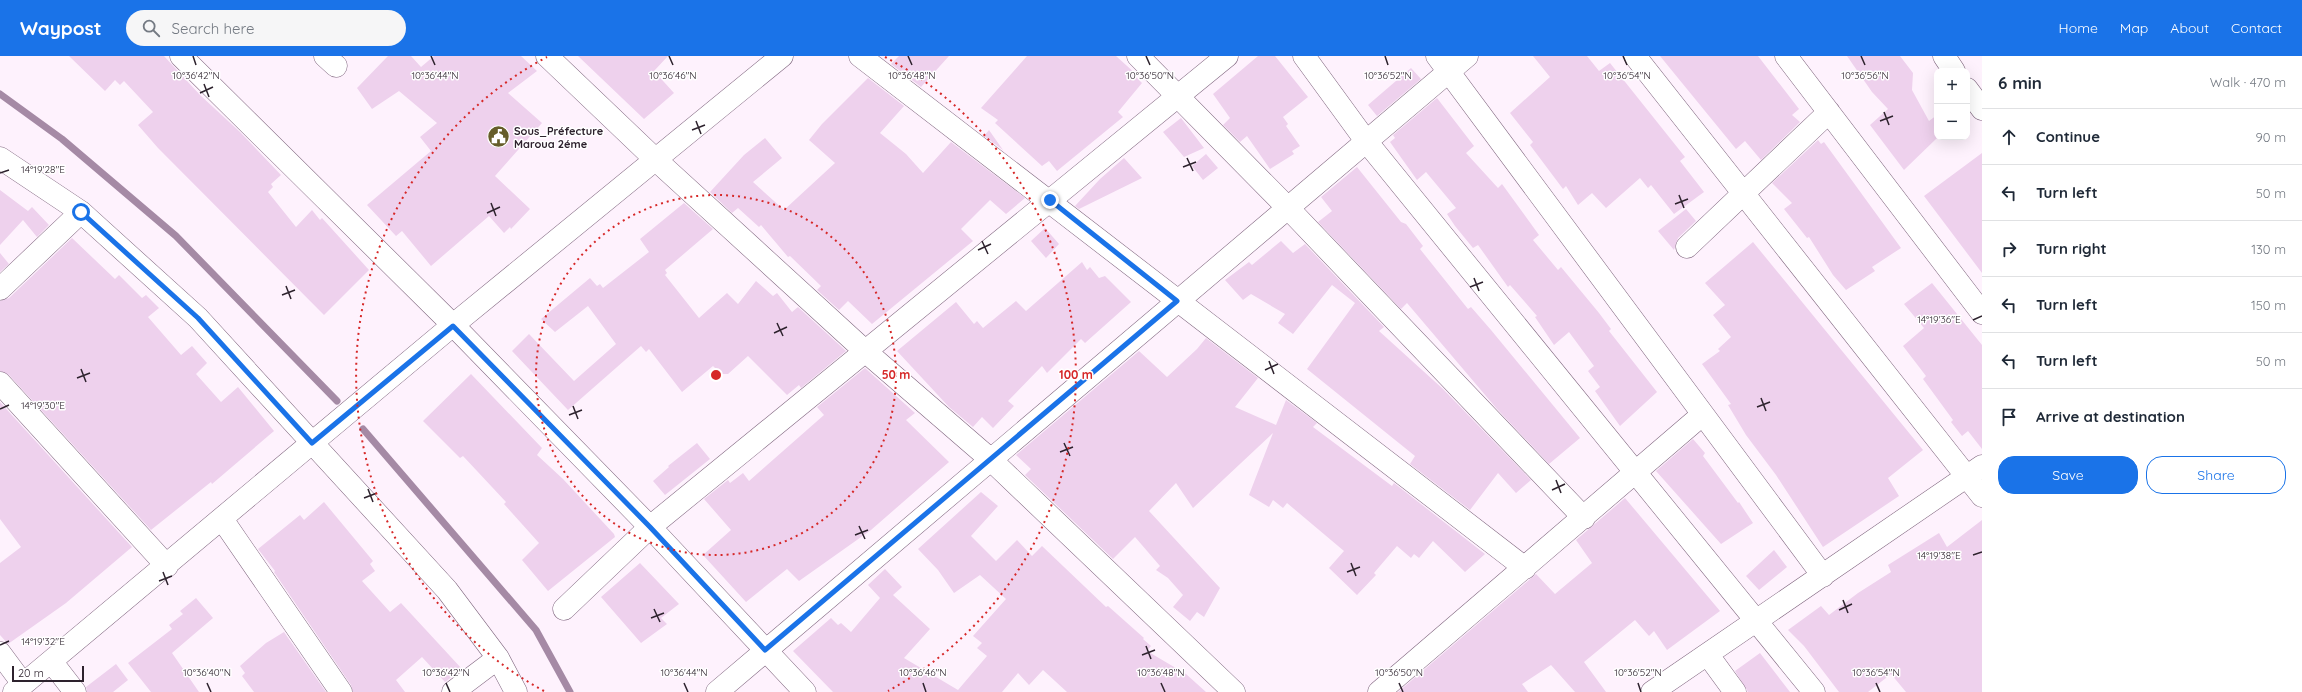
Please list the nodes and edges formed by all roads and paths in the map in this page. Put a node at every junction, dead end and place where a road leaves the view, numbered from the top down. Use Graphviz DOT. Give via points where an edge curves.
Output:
graph roads {
  1 [pos="181,56"];
  2 [pos="547,56"];
  3 [pos="782,56"];
  4 [pos="860,56"];
  5 [pos="1138,56"];
  6 [pos="1227,56"];
  7 [pos="1304,56"];
  8 [pos="1467,56"];
  9 [pos="1635,56"];
  10 [pos="1786,56"];
  11 [pos="1944,56"];
  12 [pos="1443,64"];
  13 [pos="1952,68"];
  14 [pos="1970,92"];
  15 [pos="1178,96"];
  16 [pos="1982,109"];
  17 [pos="1829,112"];
  18 [pos="1366,141"];
  19 [pos="0,158"];
  20 [pos="656,160"];
  21 [pos="1744,195"];
  22 [pos="1050,200"];
  23 [pos="1288,208"];
  24 [pos="81,212"];
  25 [pos="1687,248"];
  26 [pos="0,289"];
  27 [pos="1177,301"];
  28 [pos="1982,313"];
  29 [pos="453,326"];
  30 [pos="865,351"];
  31 [pos="0,383"];
  32 [pos="1702,415"];
  33 [pos="312,443"];
  34 [pos="990,459"];
  35 [pos="1974,471"];
  36 [pos="1637,472"];
  37 [pos="1982,496"];
  38 [pos="1584,518"];
  39 [pos="222,519"];
  40 [pos="650,527"];
  41 [pos="167,566"];
  42 [pos="1525,568"];
  43 [pos="1823,576"];
  44 [pos="564,609"];
  45 [pos="1758,620"];
  46 [pos="765,650"];
  47 [pos="0,653"];
  48 [pos="1708,655"];
  49 [pos="498,658"];
  50 [pos="51,661"];
  51 [pos="19,688"];
  52 [pos="75,692"];
  53 [pos="341,692"];
  54 [pos="454,692"];
  55 [pos="516,692"];
  56 [pos="717,692"];
  57 [pos="805,692"];
  58 [pos="1234,692"];
  59 [pos="1379,692"];
  60 [pos="1652,692"];
  61 [pos="1735,692"];
  62 [pos="1814,692"];
  1 -- 29 [label="street"];
  2 -- 20 [label="street"];
  3 -- 20 [label="street"];
  4 -- 22 [label="street"];
  5 -- 15 [label="street"];
  6 -- 15 [label="street"];
  7 -- 18 [label="street"];
  8 -- 12 [label="street"];
  9 -- 21 [label="street"];
  10 -- 17 [label="street"];
  11 -- 13 [label="street"];
  12 -- 18 [label="street"];
  12 -- 32 [label="street"];
  14 -- 16 [label="street"];
  15 -- 22 [label="street"];
  15 -- 23 [label="street"];
  17 -- 21 [label="street"];
  17 -- 28 [label="street"];
  18 -- 23 [label="street"];
  18 -- 36 [label="street"];
  19 -- 24 [label="street"];
  20 -- 29 [label="street"];
  20 -- 30 [label="street"];
  21 -- 25 [label="street"];
  21 -- 35 [label="street"];
  22 -- 27 [label="street"];
  22 -- 30 [label="street"];
  23 -- 27 [label="street"];
  23 -- 38 [label="street"];
  24 -- 26 [label="street"];
  24 -- 33 [label="street" via="198,318"];
  27 -- 34 [label="street"];
  27 -- 42 [label="street"];
  29 -- 33 [label="street"];
  29 -- 40 [label="street"];
  30 -- 34 [label="street"];
  30 -- 40 [label="street"];
  31 -- 41 [label="street"];
  32 -- 36 [label="street"];
  32 -- 43 [label="street"];
  33 -- 39 [label="street"];
  33 -- 49 [label="street" via="447,590"];
  34 -- 46 [label="street"];
  34 -- 58 [label="street"];
  35 -- 37 [label="street"];
  35 -- 43 [label="street"];
  36 -- 38 [label="street"];
  36 -- 45 [label="street"];
  38 -- 42 [label="street"];
  39 -- 41 [label="street"];
  39 -- 53 [label="street"];
  40 -- 44 [label="street"];
  40 -- 46 [label="street"];
  41 -- 50 [label="street"];
  42 -- 59 [label="street"];
  43 -- 45 [label="street"];
  45 -- 48 [label="street"];
  45 -- 62 [label="street"];
  46 -- 56 [label="street"];
  46 -- 57 [label="street"];
  47 -- 51 [label="street"];
  48 -- 60 [label="street"];
  48 -- 61 [label="street"];
  49 -- 54 [label="street"];
  49 -- 55 [label="street"];
  50 -- 51 [label="street"];
  50 -- 52 [label="street"];
}
